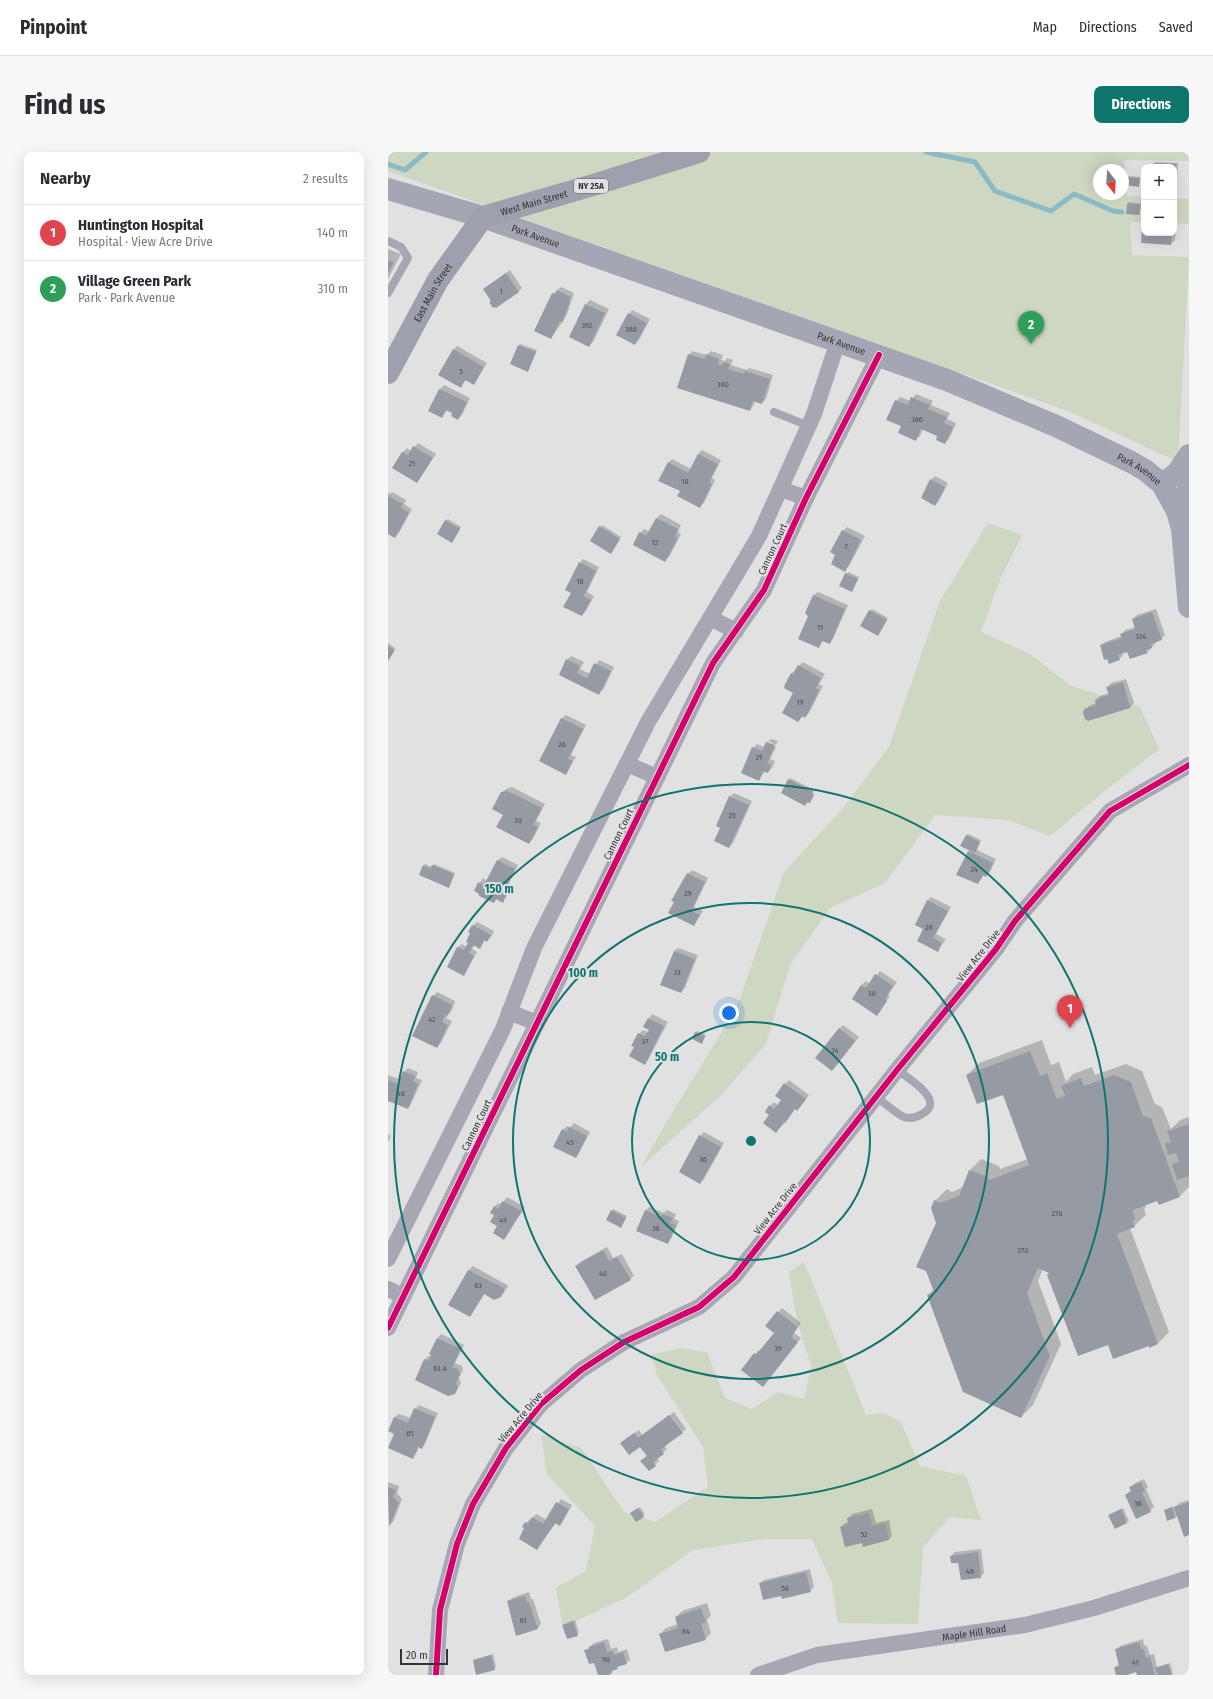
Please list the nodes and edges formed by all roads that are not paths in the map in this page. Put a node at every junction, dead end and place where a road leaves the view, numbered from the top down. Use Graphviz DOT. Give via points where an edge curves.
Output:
graph roads {
  1 [pos="699,152"];
  2 [pos="388,189"];
  3 [pos="483,217"];
  4 [pos="388,242"];
  5 [pos="388,293"];
  6 [pos="838,341"];
  7 [pos="879,355"];
  8 [pos="391,359"];
  9 [pos="774,412"];
  10 [pos="809,426"];
  11 [pos="1189,454"];
  12 [pos="1189,480"];
  13 [pos="1162,484"];
  14 [pos="781,489"];
  15 [pos="806,498"];
  16 [pos="1186,547"];
  17 [pos="1189,607"];
  18 [pos="710,618"];
  19 [pos="736,631"];
  20 [pos="627,764"];
  21 [pos="1189,765"];
  22 [pos="657,777"];
  23 [pos="509,1012"];
  24 [pos="537,1023"];
  25 [pos="897,1070"];
  26 [pos="876,1097"];
  27 [pos="388,1259"];
  28 [pos="388,1289"];
  29 [pos="403,1296"];
  30 [pos="388,1328"];
  31 [pos="1189,1578"];
  32 [pos="436,1675"];
  33 [pos="758,1675"];
  1 -- 3 [label="main road, West Main Street / NY 25A"];
  2 -- 3 [label="main road, Park Avenue"];
  3 -- 6 [label="main road, Park Avenue"];
  3 -- 8 [label="main road, East Main Street" via="438,280"];
  4 -- 5 [label="lane" via="401,246 408,258"];
  6 -- 7 [label="main road, Park Avenue"];
  6 -- 10 [label="street, Cannon Court"];
  7 -- 13 [label="main road, Park Avenue" via="947,380 1063,429 1131,462"];
  7 -- 15 [label="street, Cannon Court"];
  9 -- 10 [label="lane"];
  10 -- 14 [label="street, Cannon Court"];
  11 -- 13 [label="main road" via="1177,473"];
  12 -- 16 [label="main road"];
  13 -- 16 [label="main road, Park Avenue" via="1177,511"];
  14 -- 15 [label="street"];
  14 -- 18 [label="street, Cannon Court" via="759,536"];
  15 -- 19 [label="street, Cannon Court" via="764,590"];
  16 -- 17 [label="main road, Park Avenue"];
  18 -- 19 [label="street"];
  18 -- 20 [label="street, Cannon Court" via="648,722"];
  19 -- 22 [label="street, Cannon Court" via="713,663"];
  20 -- 22 [label="street"];
  20 -- 23 [label="street, Cannon Court" via="534,948"];
  21 -- 25 [label="street, View Acre Drive" via="1110,812 1015,921 996,949"];
  22 -- 24 [label="street, Cannon Court"];
  23 -- 24 [label="street"];
  23 -- 27 [label="street, Cannon Court" via="503,1029"];
  24 -- 29 [label="street, Cannon Court"];
  25 -- 26 [label="street, View Acre Drive"];
  25 -- 26 [label="lane" via="926,1093 930,1107 916,1118 904,1117"];
  26 -- 32 [label="street, View Acre Drive" via="734,1277 699,1306 624,1342 581,1370 541,1404 506,1448 473,1504 457,1544 440,1610"];
  28 -- 29 [label="street"];
  29 -- 30 [label="street, Cannon Court"];
  31 -- 33 [label="street, Maple Hill Road" via="1107,1604 1033,1623 817,1655"];
}
